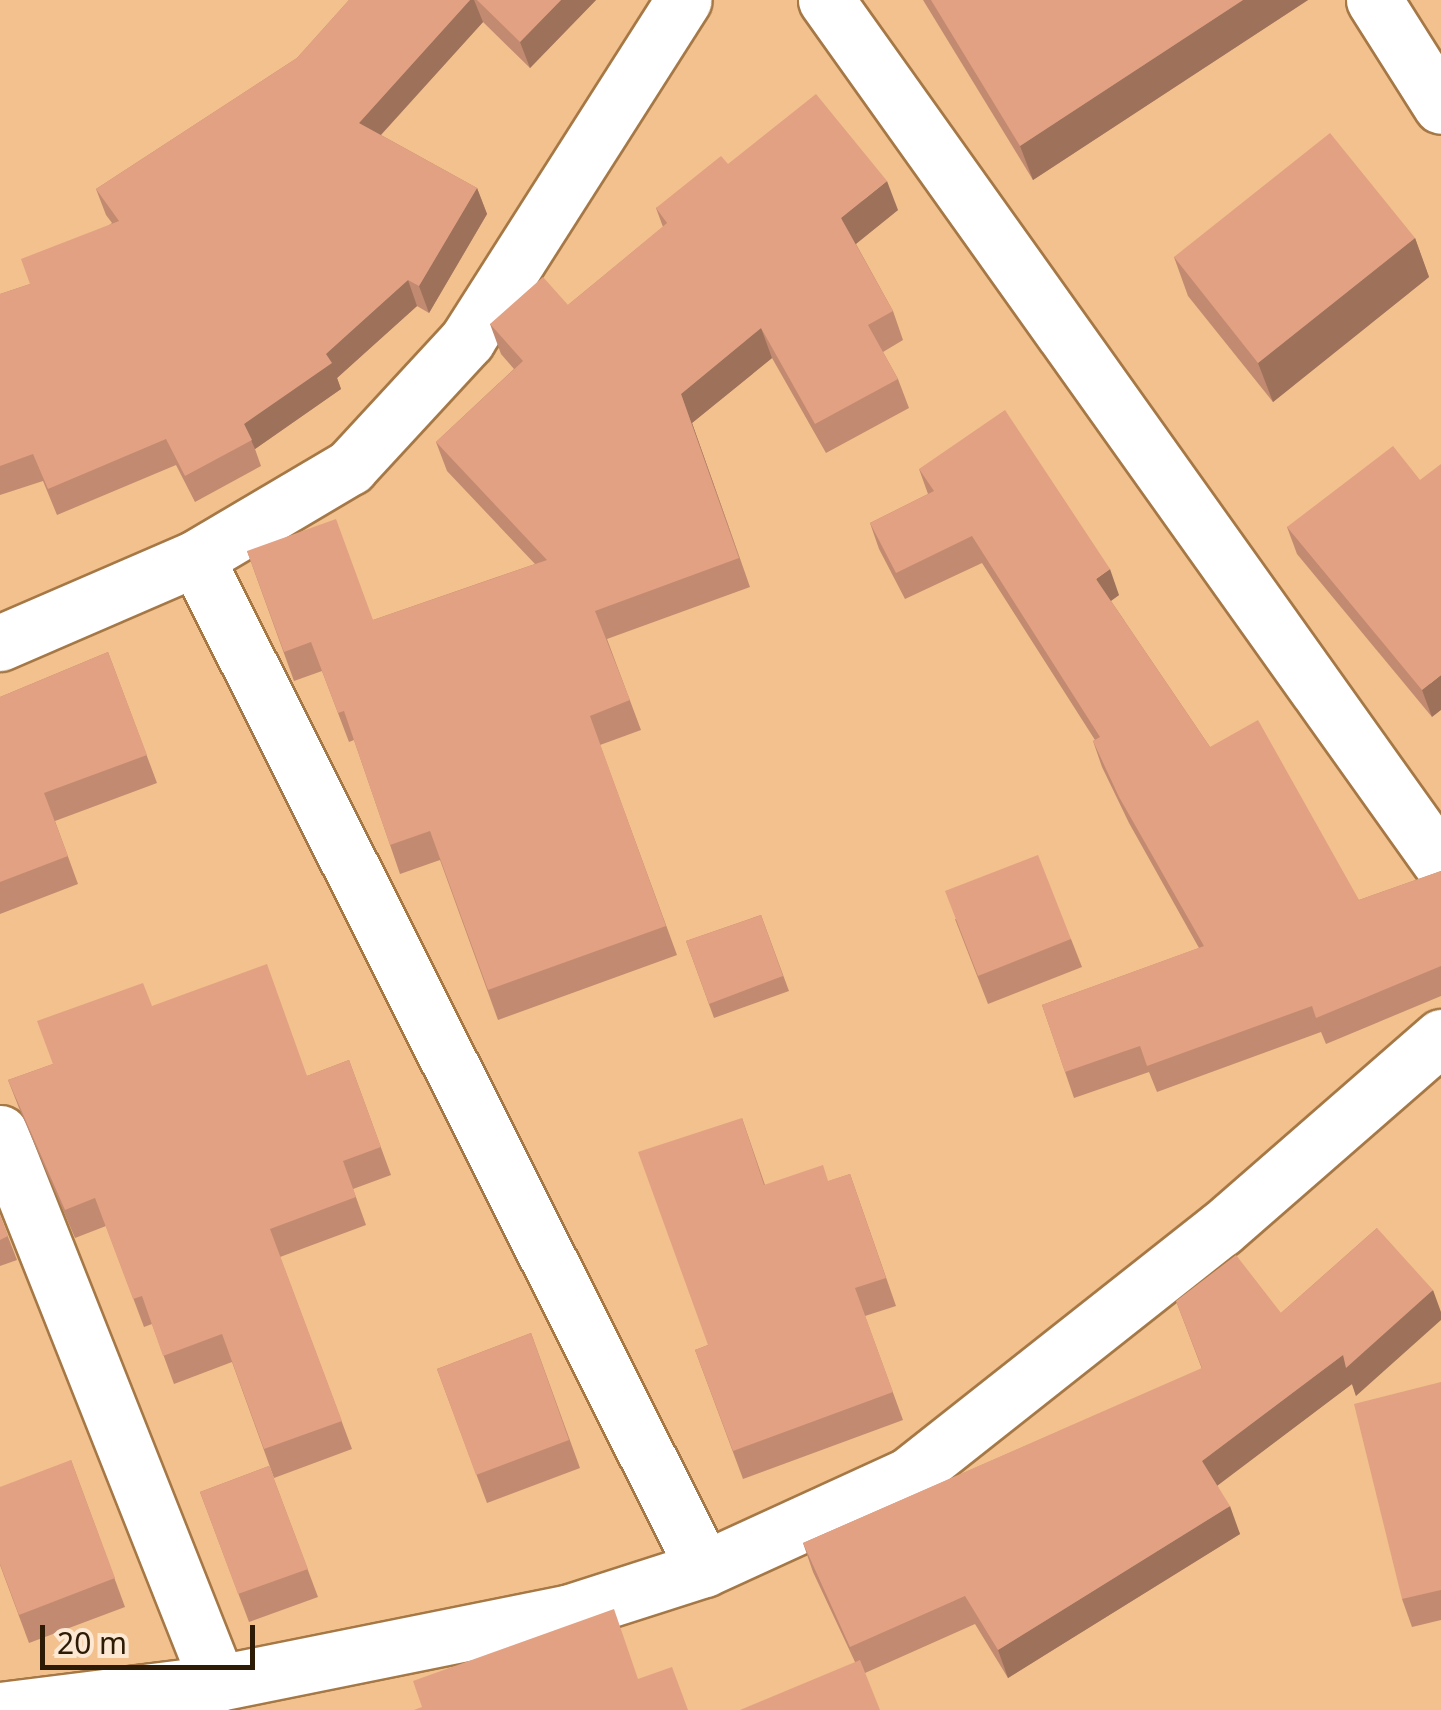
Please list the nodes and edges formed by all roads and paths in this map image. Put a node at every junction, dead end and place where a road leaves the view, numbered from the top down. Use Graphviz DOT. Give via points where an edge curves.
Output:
graph roads {
  1 [pos="684,0"];
  2 [pos="826,0"];
  3 [pos="1374,0"];
  4 [pos="1441,106"];
  5 [pos="196,558"];
  6 [pos="0,643"];
  7 [pos="1441,863"];
  8 [pos="1441,1037"];
  9 [pos="0,1133"];
  10 [pos="704,1570"];
  11 [pos="218,1683"];
  12 [pos="0,1710"];
  1 -- 5 [label="street" via="468,340 350,467"];
  2 -- 7 [label="street"];
  3 -- 4 [label="street"];
  5 -- 6 [label="street"];
  5 -- 10 [label="street"];
  8 -- 10 [label="street" via="1221,1229 909,1475"];
  9 -- 11 [label="street"];
  10 -- 11 [label="street" via="570,1612"];
  11 -- 12 [label="street"];
}
